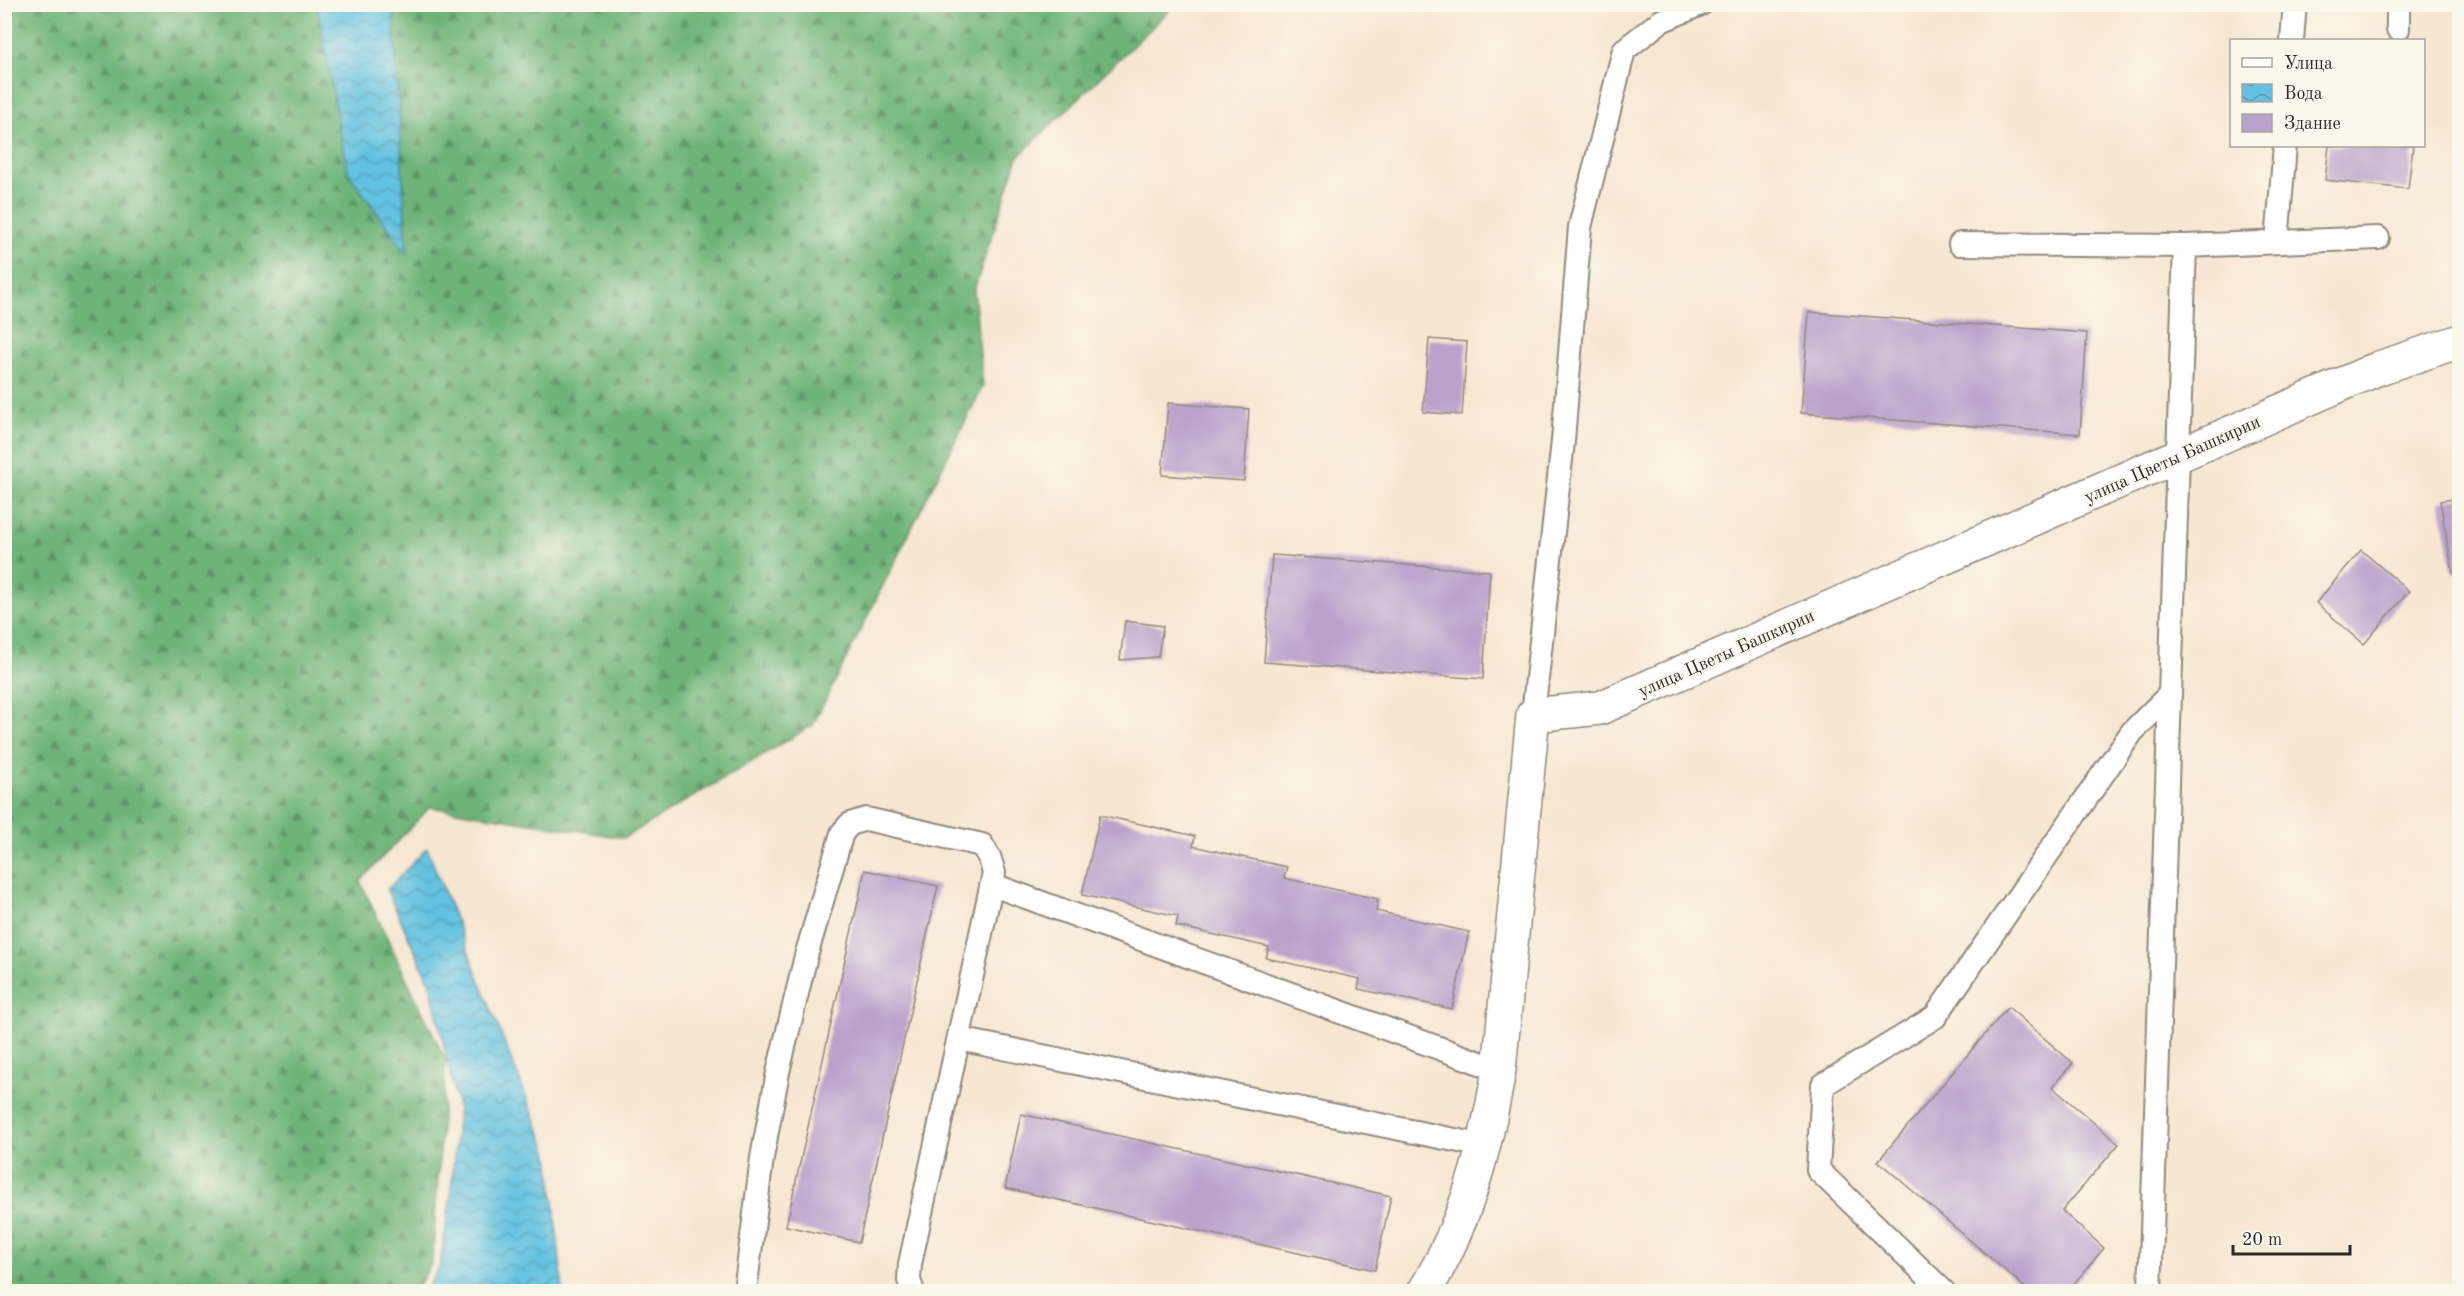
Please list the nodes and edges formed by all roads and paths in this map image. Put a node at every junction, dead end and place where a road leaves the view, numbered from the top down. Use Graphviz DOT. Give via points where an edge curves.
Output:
graph roads {
  1 [pos="1701,4"];
  2 [pos="2295,4"];
  3 [pos="2398,4"];
  4 [pos="2398,29"];
  5 [pos="2292,39"];
  6 [pos="2285,147"];
  7 [pos="2378,238"];
  8 [pos="2277,242"];
  9 [pos="1960,244"];
  10 [pos="2185,246"];
  11 [pos="2460,341"];
  12 [pos="2176,457"];
  13 [pos="2169,695"];
  14 [pos="1533,715"];
  15 [pos="993,885"];
  16 [pos="959,1039"];
  17 [pos="1499,1071"];
  18 [pos="1484,1146"];
  19 [pos="745,1292"];
  20 [pos="914,1292"];
  21 [pos="1424,1292"];
  22 [pos="1944,1292"];
  23 [pos="2150,1292"];
  1 -- 14 [label="lane" via="1661,21 1624,50 1580,227 1563,441"];
  2 -- 5 [label="lane"];
  3 -- 4 [label="lane"];
  6 -- 8 [label="lane"];
  7 -- 8 [label="lane"];
  8 -- 10 [label="lane"];
  9 -- 10 [label="lane"];
  10 -- 12 [label="lane"];
  11 -- 12 [label="street, улица Цветы Башкирии" via="2379,368"];
  12 -- 13 [label="lane"];
  12 -- 14 [label="street, улица Цветы Башкирии" via="1600,708"];
  13 -- 22 [label="lane" via="2132,732 1935,1017 1823,1085 1818,1170"];
  13 -- 23 [label="lane"];
  14 -- 17 [label="street"];
  15 -- 16 [label="lane"];
  15 -- 17 [label="lane"];
  15 -- 19 [label="lane" via="994,873 982,845 866,819 850,824 842,833 811,935 778,1072 762,1158"];
  16 -- 18 [label="lane"];
  16 -- 20 [label="lane" via="910,1263 909,1280"];
  17 -- 18 [label="street"];
  18 -- 21 [label="street" via="1458,1227"];
}
